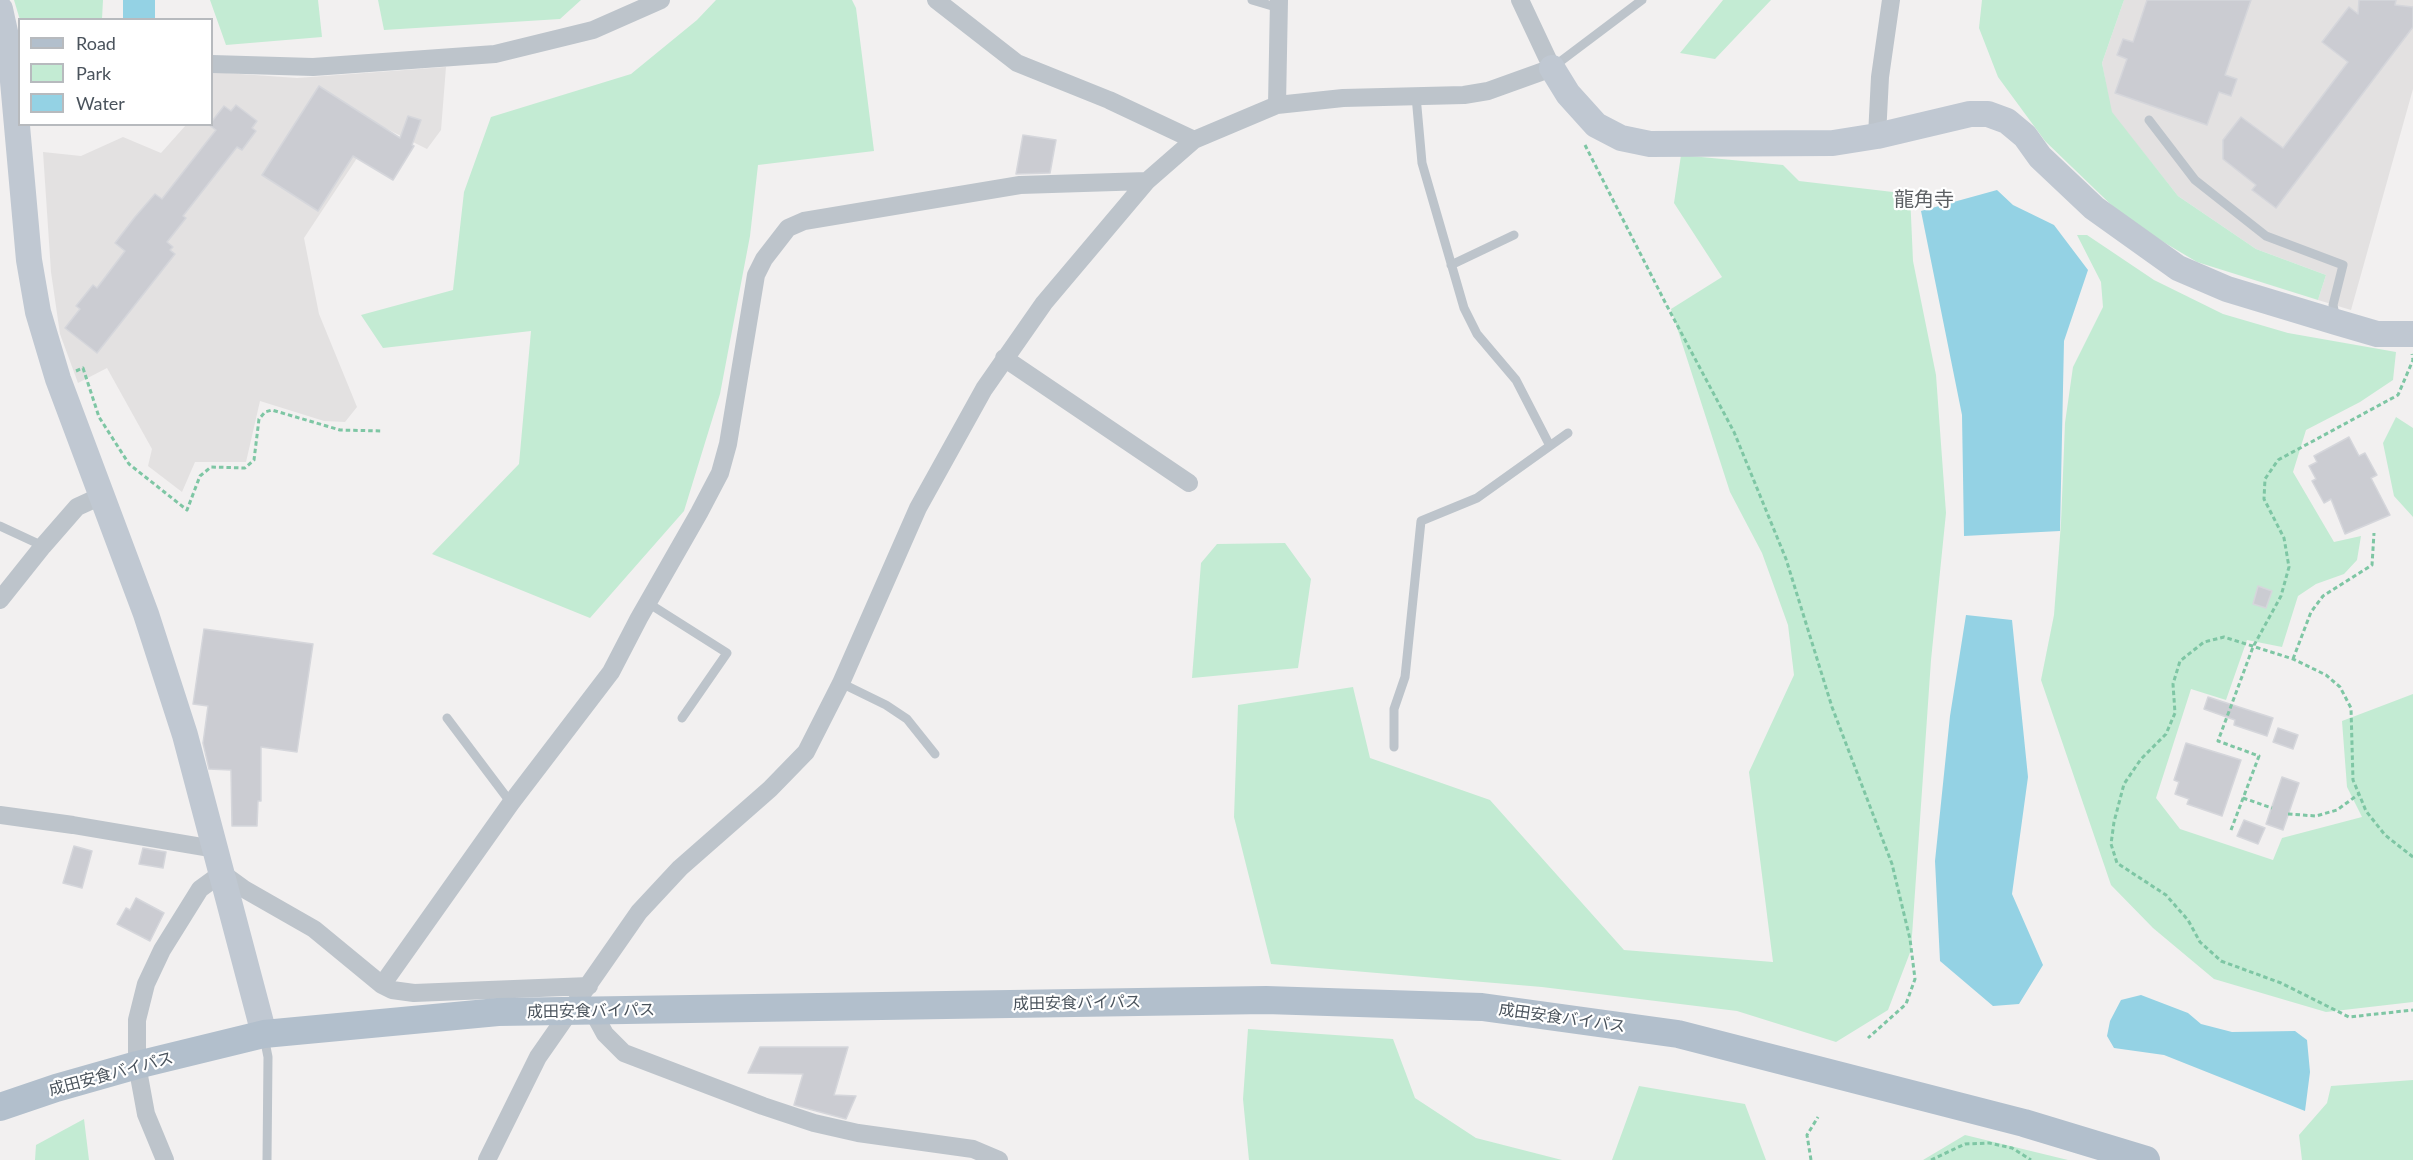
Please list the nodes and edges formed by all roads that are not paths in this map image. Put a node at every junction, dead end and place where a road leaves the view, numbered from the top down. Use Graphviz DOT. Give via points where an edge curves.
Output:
graph roads {
  1 [pos="661,0"];
  2 [pos="936,0"];
  3 [pos="1252,0"];
  4 [pos="1520,0"];
  5 [pos="1642,0"];
  6 [pos="1891,0"];
  7 [pos="1279,4"];
  8 [pos="0,9"];
  9 [pos="15,59"];
  10 [pos="213,64"];
  11 [pos="1552,68"];
  12 [pos="1416,96"];
  13 [pos="18,102"];
  14 [pos="1277,105"];
  15 [pos="2149,120"];
  16 [pos="20,126"];
  17 [pos="1877,136"];
  18 [pos="1194,140"];
  19 [pos="1147,181"];
  20 [pos="1514,235"];
  21 [pos="1451,265"];
  22 [pos="2336,322"];
  23 [pos="2411,334"];
  24 [pos="1004,358"];
  25 [pos="1568,433"];
  26 [pos="1550,446"];
  27 [pos="1189,483"];
  28 [pos="101,496"];
  29 [pos="0,526"];
  30 [pos="43,546"];
  31 [pos="0,600"];
  32 [pos="648,603"];
  33 [pos="841,682"];
  34 [pos="447,718"];
  35 [pos="682,718"];
  36 [pos="1394,747"];
  37 [pos="935,754"];
  38 [pos="512,803"];
  39 [pos="0,816"];
  40 [pos="219,861"];
  41 [pos="382,985"];
  42 [pos="584,1003"];
  43 [pos="264,1034"];
  44 [pos="137,1065"];
  45 [pos="0,1107"];
  46 [pos="165,1160"];
  47 [pos="267,1160"];
  48 [pos="487,1160"];
  49 [pos="999,1160"];
  50 [pos="2146,1160"];
  1 -- 10 [label="street" via="593,30 495,54 313,67"];
  2 -- 18 [label="street" via="1017,63"];
  3 -- 7 [label="lane"];
  4 -- 11 [label="street"];
  5 -- 11 [label="lane"];
  6 -- 17 [label="street" via="1880,77"];
  7 -- 14 [label="street"];
  8 -- 9 [label="street"];
  9 -- 13 [label="street"];
  11 -- 12 [label="street" via="1488,91"];
  11 -- 17 [label="street" via="1568,94 1596,125 1621,138 1650,144 1765,145 1833,143"];
  12 -- 14 [label="street"];
  12 -- 21 [label="lane" via="1422,163"];
  14 -- 18 [label="street"];
  15 -- 22 [label="lane" via="2195,180 2266,236 2343,265 2334,305"];
  16 -- 28 [label="street" via="29,260 38,312"];
  17 -- 22 [label="street" via="1970,114 1988,114 2007,121 2094,208 2178,268 2227,289"];
  18 -- 19 [label="street"];
  19 -- 24 [label="street" via="1044,303"];
  19 -- 32 [label="street" via="1020,185 804,221 788,228 756,275 720,473"];
  20 -- 21 [label="lane"];
  21 -- 26 [label="lane" via="1477,334 1516,380"];
  22 -- 23 [label="street" via="2377,334"];
  24 -- 27 [label="street"];
  24 -- 33 [label="street" via="918,508"];
  25 -- 26 [label="lane"];
  26 -- 36 [label="lane" via="1477,498 1421,521 1405,677 1394,709"];
  28 -- 30 [label="street" via="77,507"];
  28 -- 40 [label="street" via="185,735"];
  29 -- 30 [label="lane"];
  30 -- 31 [label="street"];
  32 -- 35 [label="lane" via="727,653"];
  32 -- 38 [label="street" via="612,672"];
  33 -- 37 [label="lane" via="907,719"];
  33 -- 42 [label="street" via="806,752 680,868 639,912"];
  34 -- 38 [label="lane"];
  38 -- 41 [label="street"];
  39 -- 40 [label="street" via="74,825"];
  40 -- 41 [label="street" via="244,889 314,928"];
  40 -- 43 [label="street"];
  40 -- 44 [label="street" via="162,950 146,984 137,1020"];
  41 -- 42 [label="street" via="414,993"];
  42 -- 43 [label="main road, 成田安食バイパス"];
  42 -- 48 [label="street" via="538,1057"];
  42 -- 49 [label="street" via="624,1053 763,1106 814,1123 973,1149"];
  42 -- 50 [label="main road, 成田安食バイパス" via="1266,1000 1482,1007 1678,1034 2002,1117"];
  43 -- 44 [label="main road, 成田安食バイパス"];
  43 -- 47 [label="lane"];
  44 -- 45 [label="main road, 成田安食バイパス"];
  44 -- 46 [label="street" via="146,1114"];
}
